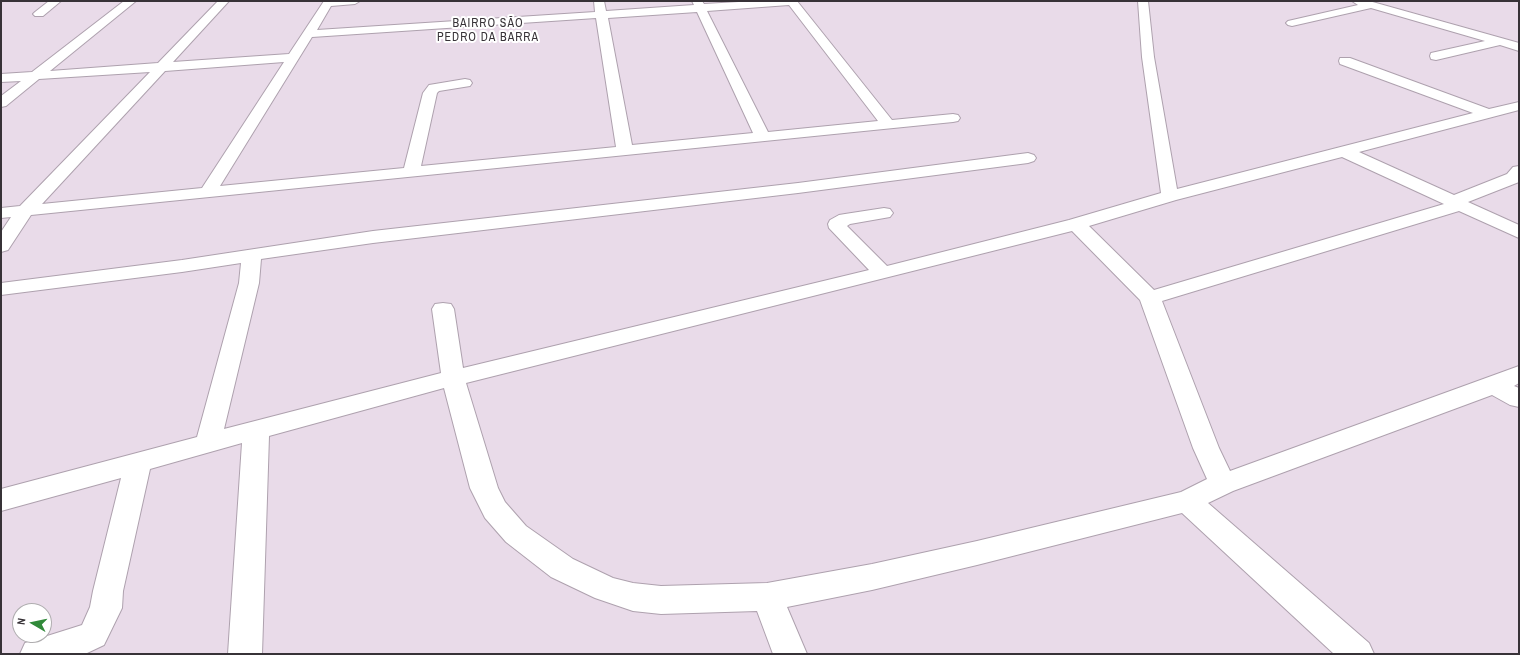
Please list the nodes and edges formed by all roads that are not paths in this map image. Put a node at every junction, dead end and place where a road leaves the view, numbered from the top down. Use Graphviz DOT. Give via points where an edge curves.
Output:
graph roads {
  1 [pos="56,1"];
  2 [pos="131,1"];
  3 [pos="224,1"];
  4 [pos="355,1"];
  5 [pos="599,1"];
  6 [pos="791,1"];
  7 [pos="1143,1"];
  8 [pos="1357,1"];
  9 [pos="329,2"];
  10 [pos="698,4"];
  11 [pos="1371,5"];
  12 [pos="39,14"];
  13 [pos="601,14"];
  14 [pos="1292,23"];
  15 [pos="308,34"];
  16 [pos="1499,41"];
  17 [pos="1519,47"];
  18 [pos="1436,56"];
  19 [pos="293,58"];
  20 [pos="1345,61"];
  21 [pos="161,68"];
  22 [pos="34,76"];
  23 [pos="1,78"];
  24 [pos="465,83"];
  25 [pos="1,103"];
  26 [pos="1516,108"];
  27 [pos="1486,113"];
  28 [pos="953,118"];
  29 [pos="888,124"];
  30 [pos="763,137"];
  31 [pos="624,151"];
  32 [pos="1343,151"];
  33 [pos="1028,158"];
  34 [pos="1519,171"];
  35 [pos="411,172"];
  36 [pos="208,192"];
  37 [pos="1170,196"];
  38 [pos="1457,204"];
  39 [pos="25,211"];
  40 [pos="1,213"];
  41 [pos="884,213"];
  42 [pos="1076,224"];
  43 [pos="1519,232"];
  44 [pos="4,238"];
  45 [pos="252,255"];
  46 [pos="883,273"];
  47 [pos="3,288"];
  48 [pos="1150,298"];
  49 [pos="443,309"];
  50 [pos="453,378"];
  51 [pos="1507,379"];
  52 [pos="1519,399"];
  53 [pos="256,431"];
  54 [pos="208,443"];
  55 [pos="138,463"];
  56 [pos="1223,484"];
  57 [pos="1,500"];
  58 [pos="1187,500"];
  59 [pos="767,597"];
  60 [pos="91,644"];
  61 [pos="37,654"];
  62 [pos="245,654"];
  63 [pos="790,654"];
  64 [pos="1357,654"];
  1 -- 12 [label="street"];
  2 -- 22 [label="street"];
  3 -- 21 [label="street"];
  4 -- 9 [label="street"];
  5 -- 13 [label="street"];
  6 -- 10 [label="street"];
  6 -- 29 [label="street"];
  7 -- 37 [label="street" via="1148,57"];
  8 -- 11 [label="street"];
  9 -- 15 [label="street"];
  10 -- 13 [label="street"];
  10 -- 30 [label="street"];
  11 -- 14 [label="street"];
  11 -- 16 [label="street"];
  13 -- 15 [label="street"];
  13 -- 31 [label="street"];
  15 -- 19 [label="street"];
  16 -- 17 [label="street"];
  16 -- 18 [label="street"];
  19 -- 21 [label="street"];
  19 -- 36 [label="street"];
  20 -- 27 [label="street"];
  21 -- 22 [label="street"];
  21 -- 39 [label="street"];
  22 -- 23 [label="street"];
  22 -- 25 [label="street"];
  24 -- 35 [label="street" via="434,88 430,92"];
  26 -- 27 [label="street"];
  27 -- 32 [label="street"];
  28 -- 29 [label="street"];
  29 -- 30 [label="street"];
  30 -- 31 [label="street"];
  31 -- 35 [label="street"];
  32 -- 37 [label="street"];
  32 -- 38 [label="street"];
  33 -- 45 [label="street" via="798,188 373,236"];
  34 -- 38 [label="street" via="1513,178"];
  35 -- 36 [label="street"];
  36 -- 39 [label="street"];
  37 -- 42 [label="street"];
  38 -- 43 [label="street"];
  38 -- 48 [label="street"];
  39 -- 40 [label="street"];
  39 -- 44 [label="street"];
  41 -- 46 [label="street" via="844,219 837,224 838,228"];
  42 -- 46 [label="street"];
  42 -- 48 [label="street"];
  45 -- 47 [label="street"];
  45 -- 54 [label="street" via="248,283"];
  46 -- 50 [label="street"];
  48 -- 56 [label="street" via="1206,448"];
  49 -- 50 [label="street"];
  50 -- 53 [label="street"];
  50 -- 59 [label="street" via="484,488 495,510 516,534 562,568 606,589 633,597 662,600"];
  51 -- 52 [label="street"];
  51 -- 56 [label="street"];
  53 -- 54 [label="street"];
  53 -- 62 [label="street"];
  54 -- 55 [label="street"];
  55 -- 57 [label="street"];
  55 -- 60 [label="street" via="106,608"];
  56 -- 58 [label="street"];
  58 -- 59 [label="street" via="977,553"];
  58 -- 64 [label="street"];
  59 -- 63 [label="street"];
  60 -- 61 [label="street" via="74,643"];
}
